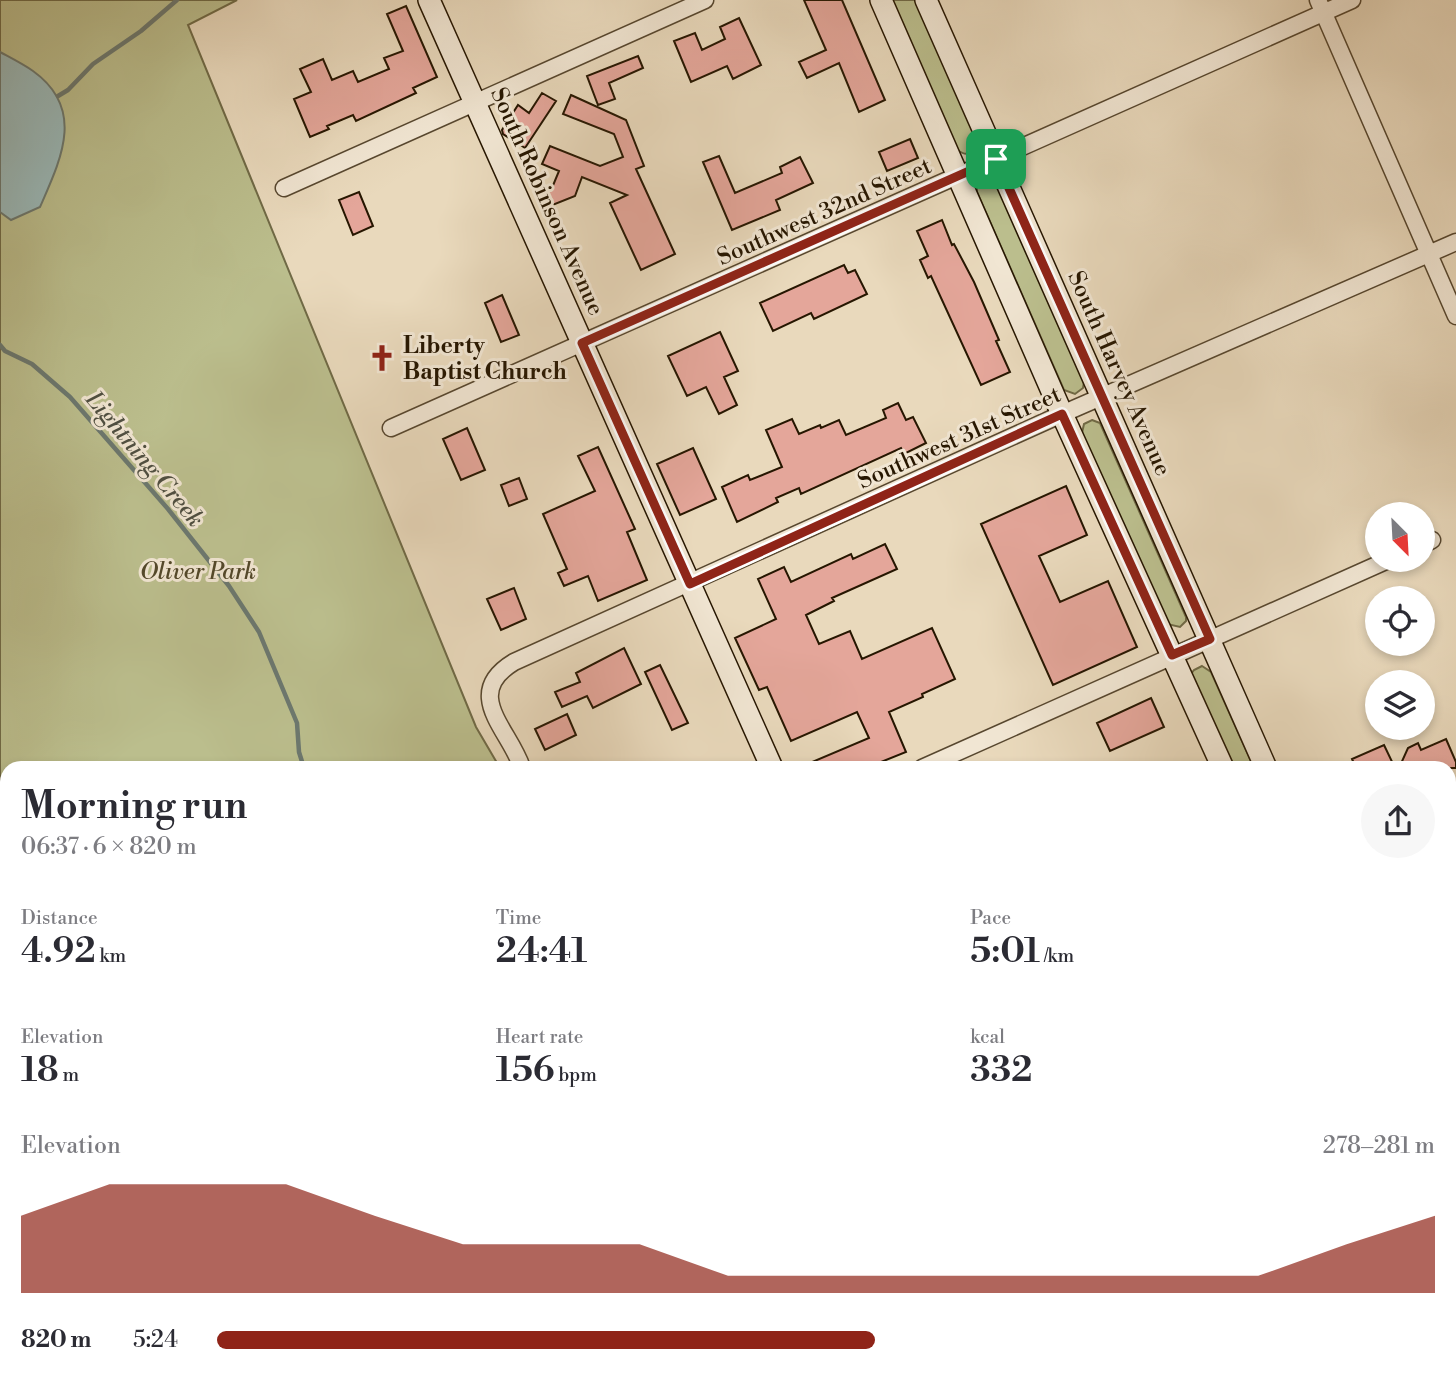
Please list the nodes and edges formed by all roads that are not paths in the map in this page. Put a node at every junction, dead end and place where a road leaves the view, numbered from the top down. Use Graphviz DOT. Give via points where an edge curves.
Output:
graph roads {
  1 [pos="429,0"];
  2 [pos="705,0"];
  3 [pos="881,0"];
  4 [pos="926,0"];
  5 [pos="1352,0"];
  6 [pos="1320,6"];
  7 [pos="475,102"];
  8 [pos="996,159"];
  9 [pos="959,175"];
  10 [pos="284,188"];
  11 [pos="1456,242"];
  12 [pos="1429,254"];
  13 [pos="1456,316"];
  14 [pos="582,343"];
  15 [pos="1102,398"];
  16 [pos="1062,414"];
  17 [pos="391,428"];
  18 [pos="1365,570"];
  19 [pos="690,584"];
  20 [pos="1210,639"];
  21 [pos="1172,655"];
  22 [pos="519,761"];
  23 [pos="769,761"];
  24 [pos="937,761"];
  25 [pos="1220,761"];
  26 [pos="1263,761"];
  1 -- 7 [label="street, South Robinson Avenue"];
  2 -- 7 [label="street"];
  3 -- 9 [label="street"];
  4 -- 8 [label="street, South Harvey Avenue"];
  5 -- 6 [label="street, Southwest 32nd Street"];
  6 -- 8 [label="street, Southwest 32nd Street"];
  6 -- 12 [label="street"];
  7 -- 10 [label="street"];
  7 -- 14 [label="street, South Robinson Avenue"];
  8 -- 9 [label="street, Southwest 32nd Street"];
  8 -- 15 [label="street, South Harvey Avenue"];
  9 -- 14 [label="street, Southwest 32nd Street"];
  9 -- 16 [label="street"];
  11 -- 12 [label="street, Southwest 31st Street"];
  12 -- 13 [label="street"];
  12 -- 15 [label="street, Southwest 31st Street"];
  14 -- 17 [label="street, Southwest 32nd Street"];
  14 -- 19 [label="street, South Robinson Avenue"];
  15 -- 16 [label="street, Southwest 31st Street"];
  15 -- 20 [label="street, South Harvey Avenue"];
  16 -- 19 [label="street, Southwest 31st Street"];
  16 -- 21 [label="street"];
  18 -- 20 [label="street"];
  19 -- 22 [label="street, Southwest 31st Street" via="502,669 489,695 490,708"];
  19 -- 23 [label="street, South Robinson Avenue"];
  20 -- 21 [label="street"];
  20 -- 26 [label="street, South Harvey Avenue"];
  21 -- 24 [label="street"];
  21 -- 25 [label="street"];
}
